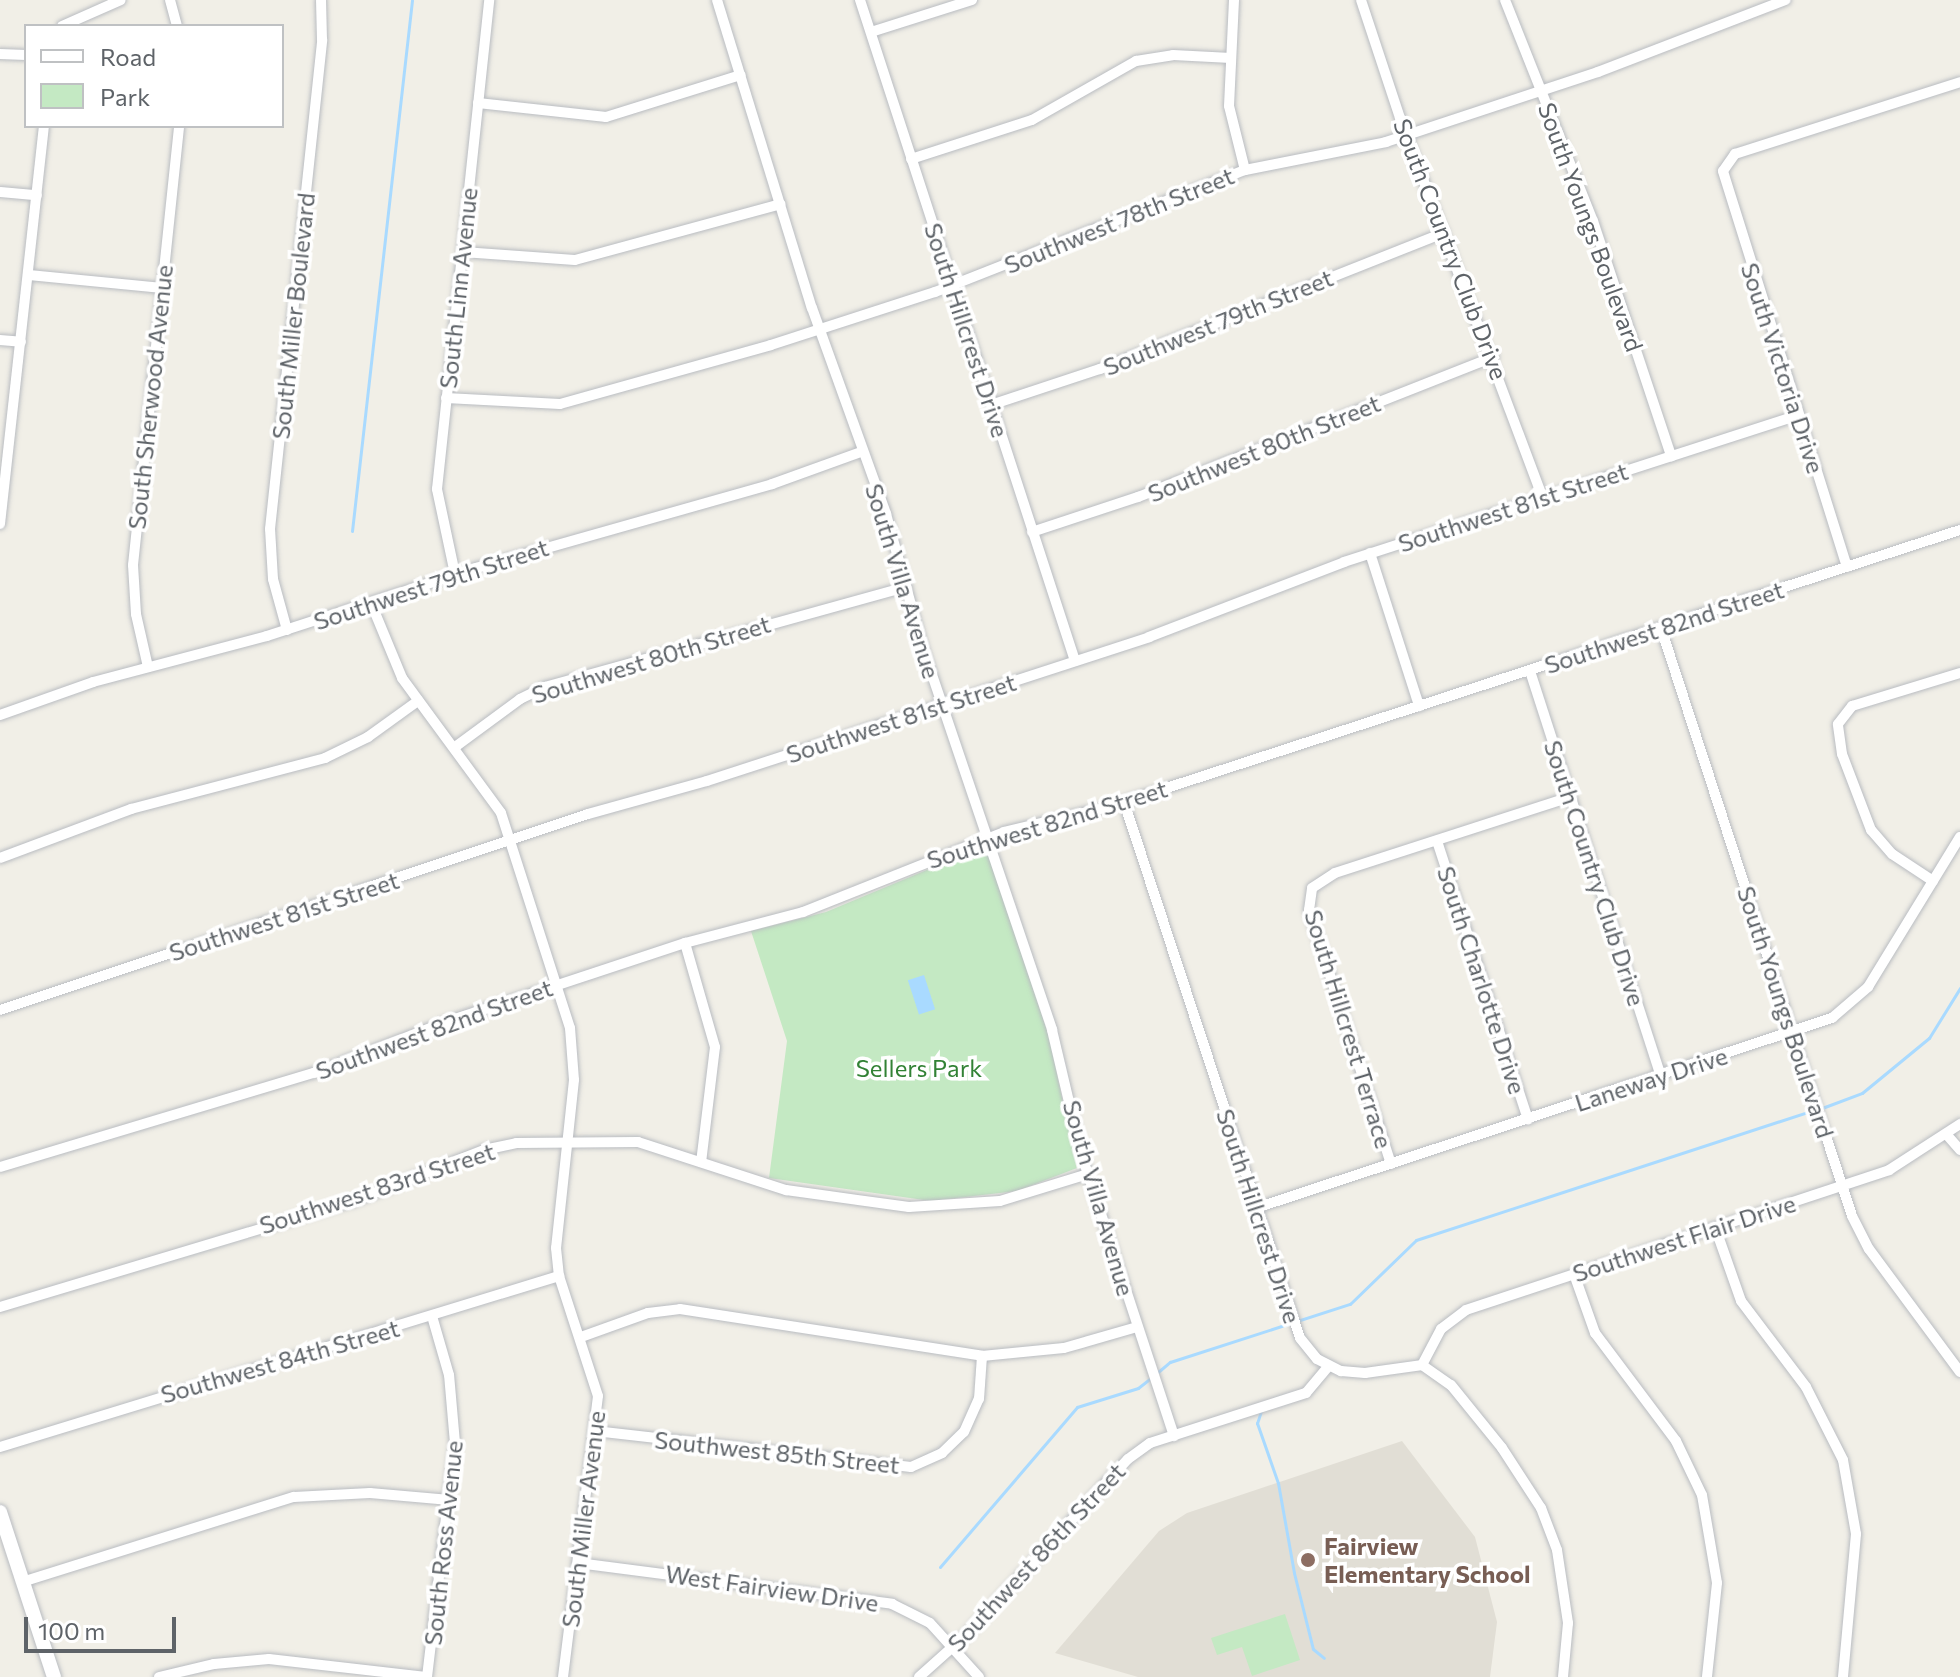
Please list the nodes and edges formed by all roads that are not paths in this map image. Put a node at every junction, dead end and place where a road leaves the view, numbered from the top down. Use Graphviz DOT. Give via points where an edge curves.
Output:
graph roads {
  1 [pos="121,0"];
  2 [pos="170,0"];
  3 [pos="321,0"];
  4 [pos="489,0"];
  5 [pos="717,0"];
  6 [pos="860,0"];
  7 [pos="972,0"];
  8 [pos="1234,0"];
  9 [pos="1361,0"];
  10 [pos="1505,0"];
  11 [pos="1786,0"];
  12 [pos="67,24"];
  13 [pos="176,24"];
  14 [pos="871,32"];
  15 [pos="0,54"];
  16 [pos="24,55"];
  17 [pos="1231,58"];
  18 [pos="741,75"];
  19 [pos="1960,82"];
  20 [pos="1541,91"];
  21 [pos="478,103"];
  22 [pos="44,128"];
  23 [pos="179,128"];
  24 [pos="1406,135"];
  25 [pos="911,159"];
  26 [pos="1245,170"];
  27 [pos="0,192"];
  28 [pos="37,195"];
  29 [pos="781,204"];
  30 [pos="1444,233"];
  31 [pos="463,252"];
  32 [pos="29,275"];
  33 [pos="953,285"];
  34 [pos="162,288"];
  35 [pos="819,330"];
  36 [pos="0,340"];
  37 [pos="21,342"];
  38 [pos="1493,357"];
  39 [pos="446,398"];
  40 [pos="991,405"];
  41 [pos="1798,415"];
  42 [pos="861,452"];
  43 [pos="1671,456"];
  44 [pos="3,461"];
  45 [pos="1543,498"];
  46 [pos="0,524"];
  47 [pos="1960,530"];
  48 [pos="1032,532"];
  49 [pos="1370,553"];
  50 [pos="1847,567"];
  51 [pos="455,574"];
  52 [pos="906,587"];
  53 [pos="371,603"];
  54 [pos="1661,628"];
  55 [pos="287,630"];
  56 [pos="1075,661"];
  57 [pos="148,667"];
  58 [pos="1530,671"];
  59 [pos="1960,673"];
  60 [pos="418,701"];
  61 [pos="942,705"];
  62 [pos="1419,706"];
  63 [pos="0,715"];
  64 [pos="455,747"];
  65 [pos="1570,797"];
  66 [pos="1124,802"];
  67 [pos="1960,837"];
  68 [pos="987,838"];
  69 [pos="511,840"];
  70 [pos="1437,841"];
  71 [pos="0,858"];
  72 [pos="1933,881"];
  73 [pos="685,943"];
  74 [pos="557,984"];
  75 [pos="0,1010"];
  76 [pos="1792,1032"];
  77 [pos="1661,1076"];
  78 [pos="1528,1120"];
  79 [pos="1960,1124"];
  80 [pos="1947,1135"];
  81 [pos="566,1142"];
  82 [pos="1960,1150"];
  83 [pos="701,1162"];
  84 [pos="1391,1164"];
  85 [pos="0,1167"];
  86 [pos="1088,1174"];
  87 [pos="1842,1186"];
  88 [pos="1256,1208"];
  89 [pos="1715,1227"];
  90 [pos="1574,1274"];
  91 [pos="559,1276"];
  92 [pos="0,1307"];
  93 [pos="432,1316"];
  94 [pos="1137,1327"];
  95 [pos="581,1337"];
  96 [pos="982,1356"];
  97 [pos="1422,1365"];
  98 [pos="1328,1367"];
  99 [pos="1960,1372"];
  100 [pos="595,1431"];
  101 [pos="1174,1436"];
  102 [pos="0,1447"];
  103 [pos="450,1500"];
  104 [pos="0,1512"];
  105 [pos="578,1563"];
  106 [pos="22,1582"];
  107 [pos="954,1646"];
  108 [pos="54,1677"];
  109 [pos="159,1677"];
  110 [pos="427,1677"];
  111 [pos="563,1677"];
  112 [pos="919,1677"];
  113 [pos="979,1677"];
  114 [pos="1563,1677"];
  115 [pos="1707,1677"];
  116 [pos="1843,1677"];
  1 -- 12 [label="street"];
  2 -- 13 [label="street"];
  3 -- 55 [label="street, South Miller Boulevard" via="322,40 270,529 273,579"];
  4 -- 21 [label="street, South Linn Avenue"];
  5 -- 18 [label="street, South Villa Avenue"];
  6 -- 14 [label="street, South Hillcrest Drive"];
  7 -- 14 [label="street"];
  8 -- 17 [label="street"];
  9 -- 24 [label="street, South Country Club Drive"];
  10 -- 20 [label="street, South Youngs Boulevard"];
  11 -- 20 [label="street, Southwest 78th Street"];
  14 -- 25 [label="street, South Hillcrest Drive"];
  15 -- 16 [label="street"];
  17 -- 25 [label="street" via="1173,55 1136,61 1032,120"];
  17 -- 26 [label="street" via="1230,118"];
  18 -- 21 [label="street" via="606,117"];
  18 -- 29 [label="street, South Villa Avenue"];
  19 -- 41 [label="street, South Victoria Drive" via="1735,154 1724,168 1726,194"];
  20 -- 24 [label="street, Southwest 78th Street"];
  20 -- 43 [label="street, South Youngs Boulevard" via="1593,221"];
  21 -- 31 [label="street, South Linn Avenue"];
  22 -- 28 [label="street"];
  23 -- 34 [label="street, South Sherwood Avenue"];
  24 -- 26 [label="street, Southwest 78th Street"];
  24 -- 30 [label="street, South Country Club Drive"];
  25 -- 33 [label="street, South Hillcrest Drive"];
  26 -- 33 [label="street, Southwest 78th Street"];
  27 -- 28 [label="street"];
  28 -- 32 [label="street"];
  29 -- 31 [label="street" via="575,260"];
  29 -- 35 [label="street, South Villa Avenue"];
  30 -- 38 [label="street, South Country Club Drive"];
  30 -- 40 [label="street, Southwest 79th Street" via="1100,369"];
  31 -- 39 [label="street, South Linn Avenue"];
  32 -- 34 [label="street"];
  32 -- 37 [label="street"];
  33 -- 35 [label="street, Southwest 78th Street"];
  33 -- 40 [label="street, South Hillcrest Drive"];
  34 -- 57 [label="street, South Sherwood Avenue" via="133,565 136,614"];
  35 -- 39 [label="street, Southwest 78th Street" via="560,404"];
  35 -- 42 [label="street, South Villa Avenue"];
  36 -- 37 [label="street"];
  37 -- 44 [label="street"];
  38 -- 45 [label="street, South Country Club Drive"];
  38 -- 48 [label="street, Southwest 80th Street" via="1138,497"];
  39 -- 51 [label="street, South Linn Avenue" via="437,499"];
  40 -- 48 [label="street, South Hillcrest Drive"];
  41 -- 43 [label="street, Southwest 81st Street"];
  41 -- 50 [label="street, South Victoria Drive"];
  42 -- 51 [label="street, Southwest 79th Street" via="772,484"];
  42 -- 52 [label="street, South Villa Avenue"];
  43 -- 45 [label="street, Southwest 81st Street"];
  44 -- 46 [label="street"];
  45 -- 49 [label="street, Southwest 81st Street"];
  47 -- 50 [label="street, Southwest 82nd Street"];
  48 -- 56 [label="street, South Hillcrest Drive"];
  49 -- 56 [label="street, Southwest 81st Street"];
  49 -- 62 [label="street"];
  50 -- 54 [label="street, Southwest 82nd Street"];
  51 -- 53 [label="street, Southwest 79th Street"];
  52 -- 61 [label="street, South Villa Avenue"];
  52 -- 64 [label="street, Southwest 80th Street" via="545,687"];
  53 -- 55 [label="street, Southwest 79th Street"];
  53 -- 60 [label="street, South Miller Avenue" via="390,657"];
  54 -- 58 [label="street, Southwest 82nd Street"];
  54 -- 76 [label="street, South Youngs Boulevard"];
  55 -- 57 [label="street, Southwest 79th Street"];
  56 -- 61 [label="street, Southwest 81st Street"];
  57 -- 63 [label="street, Southwest 79th Street"];
  58 -- 62 [label="street, Southwest 82nd Street"];
  58 -- 65 [label="street, South Country Club Drive"];
  59 -- 72 [label="street" via="1852,706 1838,724 1842,754 1871,830 1892,854"];
  60 -- 64 [label="street, South Miller Avenue"];
  60 -- 71 [label="street" via="368,737 325,758 131,809"];
  61 -- 68 [label="street, South Villa Avenue"];
  61 -- 69 [label="street, Southwest 81st Street"];
  62 -- 66 [label="street, Southwest 82nd Street"];
  64 -- 69 [label="street, South Miller Avenue" via="494,801"];
  65 -- 70 [label="street"];
  65 -- 77 [label="street, South Country Club Drive"];
  66 -- 68 [label="street, Southwest 82nd Street"];
  66 -- 88 [label="street, South Hillcrest Drive"];
  67 -- 72 [label="street, Laneway Drive"];
  68 -- 73 [label="street, Southwest 82nd Street" via="803,912"];
  68 -- 86 [label="street, South Villa Avenue" via="1058,1047"];
  69 -- 74 [label="street, South Miller Avenue"];
  69 -- 75 [label="street, Southwest 81st Street"];
  70 -- 78 [label="street, South Charlotte Drive"];
  70 -- 84 [label="street, South Hillcrest Terrace" via="1327,877 1309,894 1315,929"];
  72 -- 76 [label="street, Laneway Drive" via="1861,996 1832,1018"];
  73 -- 74 [label="street, Southwest 82nd Street"];
  73 -- 83 [label="street" via="715,1047"];
  74 -- 81 [label="street, South Miller Avenue" via="574,1058"];
  74 -- 85 [label="street, Southwest 82nd Street" via="314,1073"];
  76 -- 77 [label="street, Laneway Drive"];
  76 -- 87 [label="street, South Youngs Boulevard"];
  77 -- 78 [label="street, Laneway Drive"];
  78 -- 84 [label="street, Laneway Drive"];
  79 -- 80 [label="street, Southwest Flair Drive"];
  80 -- 82 [label="street"];
  80 -- 87 [label="street, Southwest Flair Drive" via="1904,1163"];
  81 -- 83 [label="street, Southwest 83rd Street" via="638,1142"];
  81 -- 91 [label="street, South Miller Avenue" via="556,1223"];
  81 -- 92 [label="street, Southwest 83rd Street" via="490,1148 351,1202"];
  83 -- 86 [label="street, Southwest 83rd Street" via="786,1190 909,1207 1000,1201"];
  84 -- 88 [label="street, Laneway Drive"];
  86 -- 94 [label="street, South Villa Avenue"];
  87 -- 89 [label="street, Southwest Flair Drive"];
  87 -- 99 [label="street, South Youngs Boulevard" via="1864,1241"];
  88 -- 98 [label="street, South Hillcrest Drive" via="1300,1338"];
  89 -- 90 [label="street, Southwest Flair Drive"];
  89 -- 116 [label="street" via="1741,1301 1806,1387 1843,1460 1856,1534"];
  90 -- 97 [label="street, Southwest Flair Drive" via="1455,1316 1441,1329"];
  90 -- 115 [label="street" via="1595,1333 1676,1441 1702,1495 1717,1583"];
  91 -- 93 [label="street, Southwest 84th Street"];
  91 -- 95 [label="street, South Miller Avenue"];
  93 -- 102 [label="street, Southwest 84th Street"];
  93 -- 103 [label="street, South Ross Avenue" via="454,1400"];
  94 -- 96 [label="street" via="1064,1348"];
  94 -- 101 [label="street, South Villa Avenue"];
  95 -- 96 [label="street" via="648,1313 692,1309"];
  95 -- 100 [label="street, South Miller Avenue" via="598,1388"];
  96 -- 100 [label="street, Southwest 85th Street" via="979,1399 964,1432 942,1453 911,1467"];
  97 -- 98 [label="street" via="1365,1373"];
  97 -- 114 [label="street" via="1462,1396 1541,1508 1565,1595"];
  98 -- 101 [label="street, Southwest 86th Street" via="1306,1393"];
  100 -- 105 [label="street, South Miller Avenue"];
  101 -- 107 [label="street, Southwest 86th Street" via="1150,1443 1108,1476"];
  103 -- 106 [label="street" via="370,1493 294,1497"];
  103 -- 110 [label="street, South Ross Avenue"];
  104 -- 106 [label="main road"];
  105 -- 107 [label="street, West Fairview Drive" via="883,1602 930,1623"];
  105 -- 111 [label="street, South Miller Avenue"];
  106 -- 108 [label="main road"];
  107 -- 112 [label="street, Southwest 86th Street"];
  107 -- 113 [label="street, West Fairview Drive"];
  109 -- 110 [label="street" via="269,1659"];
}
